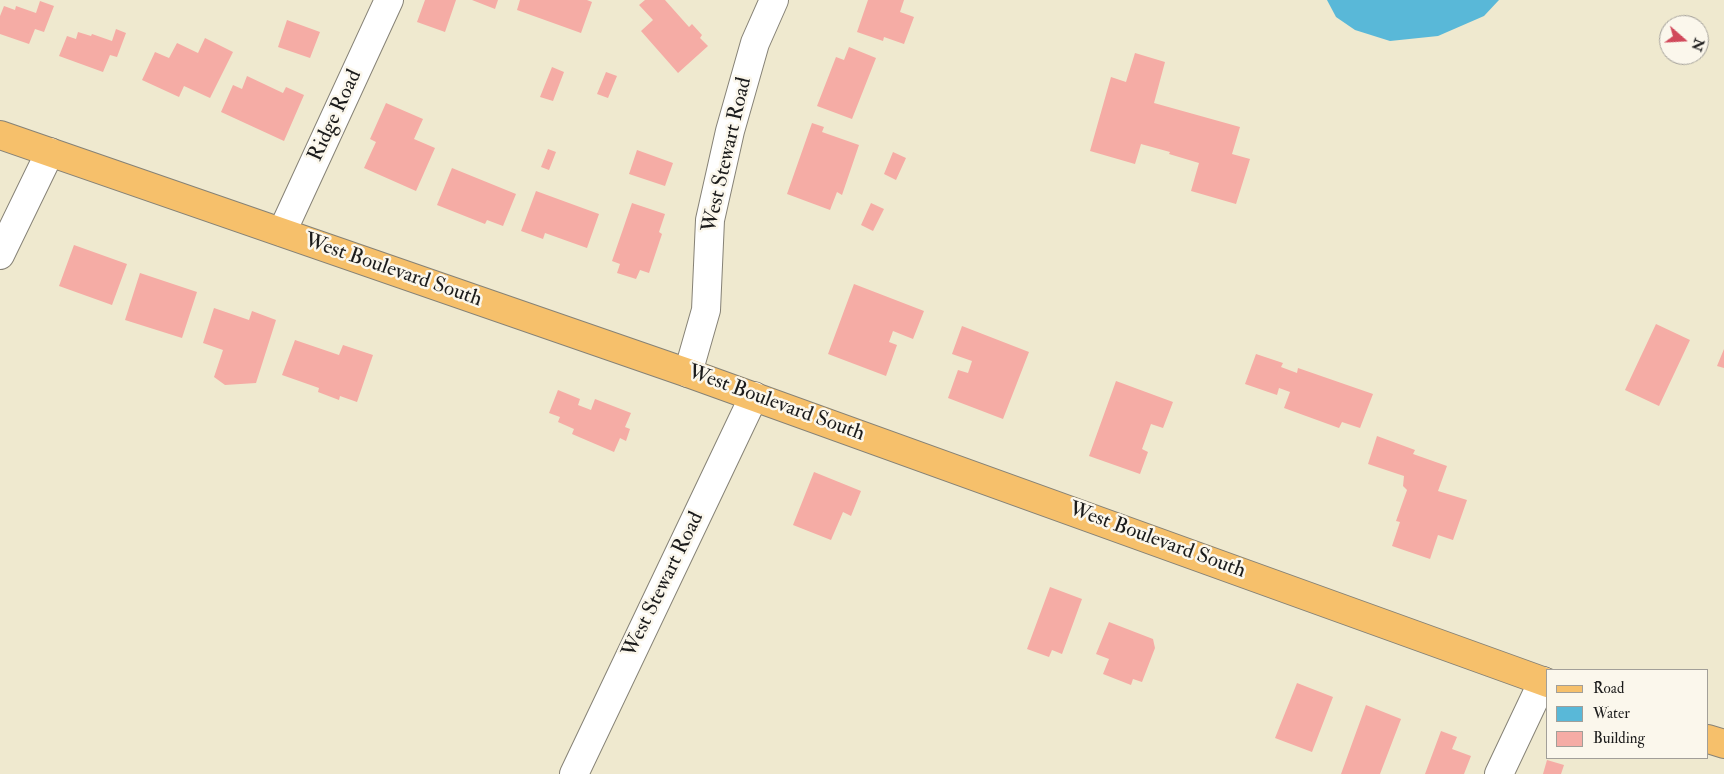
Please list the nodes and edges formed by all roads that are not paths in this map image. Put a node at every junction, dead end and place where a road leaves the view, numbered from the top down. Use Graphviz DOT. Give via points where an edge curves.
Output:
graph roads {
  1 [pos="389,0"];
  2 [pos="774,0"];
  3 [pos="0,135"];
  4 [pos="50,152"];
  5 [pos="282,232"];
  6 [pos="0,255"];
  7 [pos="688,373"];
  8 [pos="754,396"];
  9 [pos="1545,682"];
  10 [pos="1709,739"];
  11 [pos="1724,744"];
  12 [pos="574,774"];
  13 [pos="1499,774"];
  1 -- 5 [label="street, Ridge Road"];
  2 -- 7 [label="street, West Stewart Road" via="755,43 730,131 710,220 706,310"];
  3 -- 4 [label="main road, West Boulevard South"];
  4 -- 5 [label="main road, West Boulevard South"];
  4 -- 6 [label="street"];
  5 -- 7 [label="main road, West Boulevard South"];
  7 -- 8 [label="main road, West Boulevard South"];
  8 -- 9 [label="main road, West Boulevard South"];
  8 -- 12 [label="street, West Stewart Road"];
  9 -- 13 [label="street"];
  10 -- 11 [label="main road"];
}
